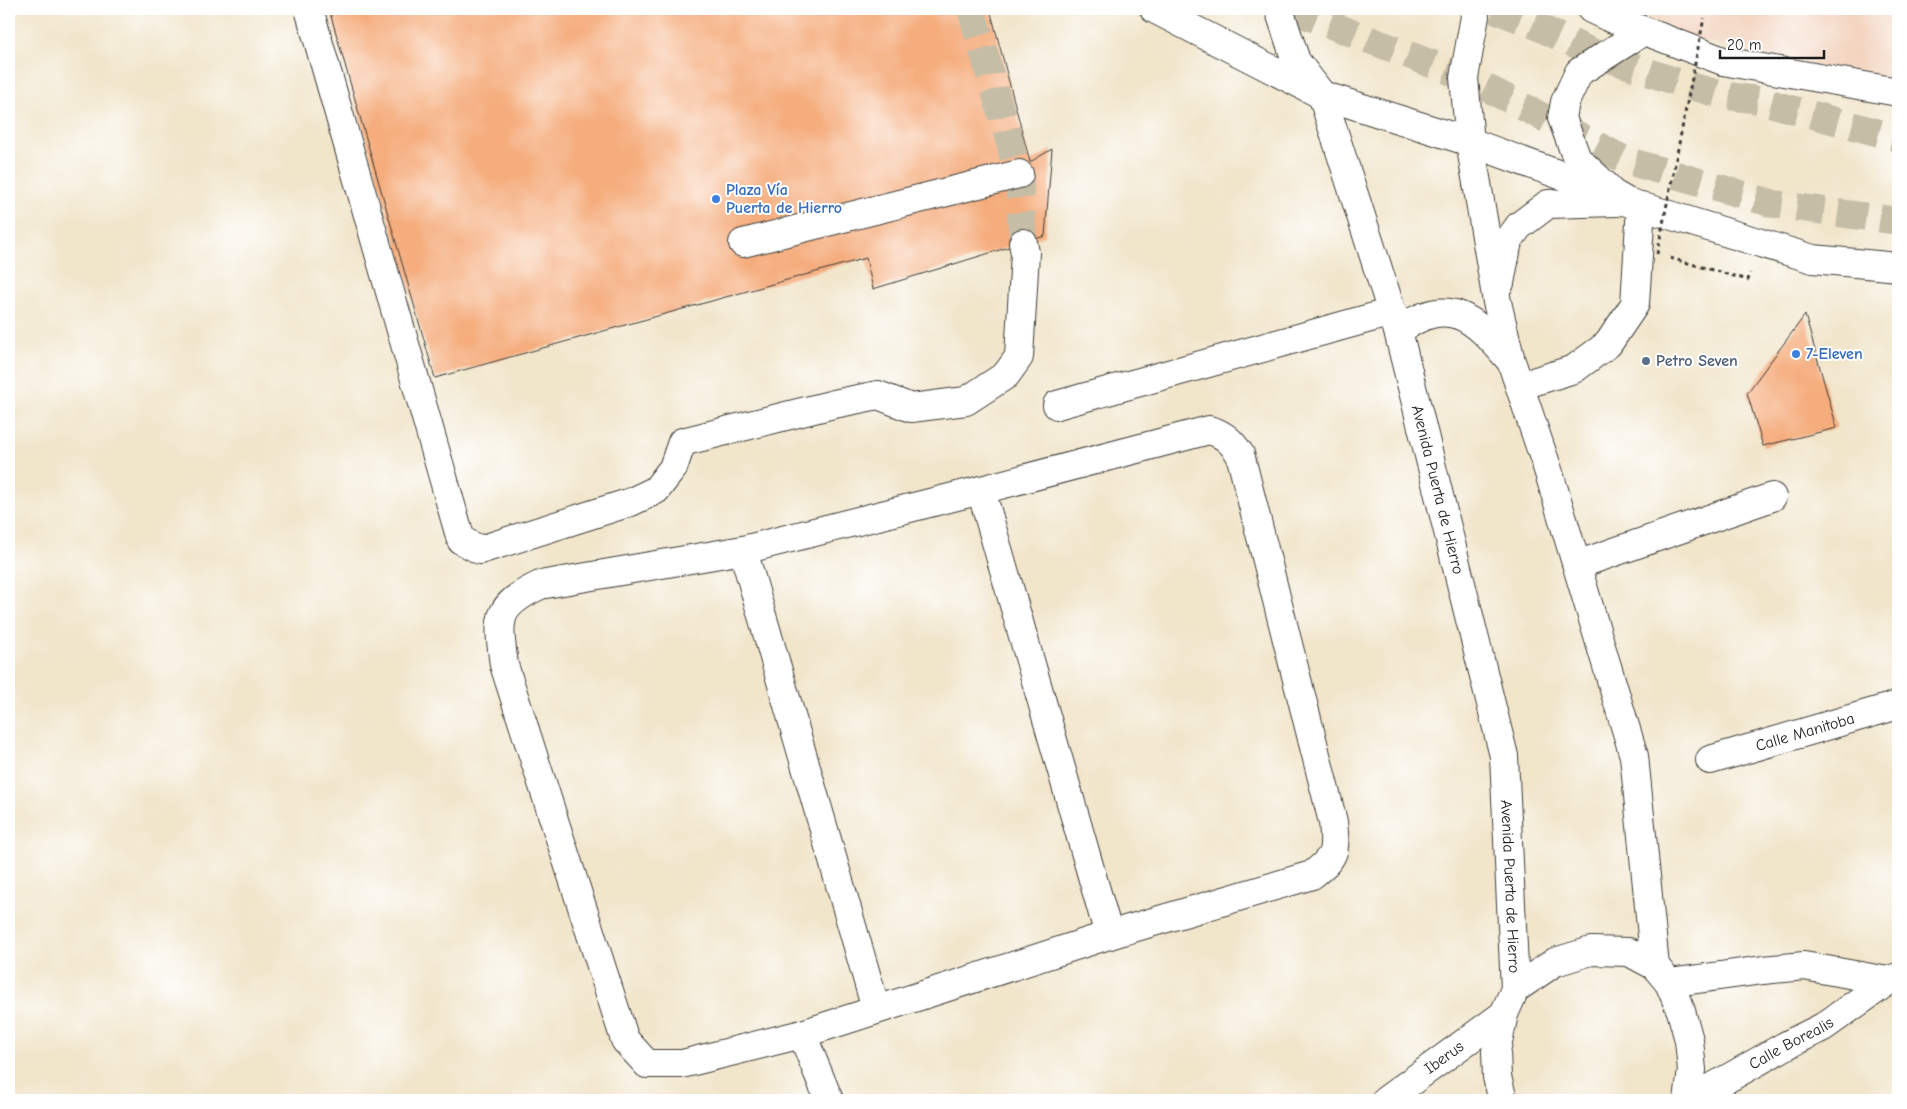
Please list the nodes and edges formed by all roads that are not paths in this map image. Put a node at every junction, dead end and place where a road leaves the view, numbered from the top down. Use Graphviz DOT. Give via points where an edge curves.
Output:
graph roads {
  1 [pos="309,9"];
  2 [pos="1154,9"];
  3 [pos="1279,9"];
  4 [pos="1474,9"];
  5 [pos="1591,9"];
  6 [pos="1644,31"];
  7 [pos="1898,92"];
  8 [pos="1322,95"];
  9 [pos="1470,142"];
  10 [pos="1019,174"];
  11 [pos="1628,201"];
  12 [pos="1023,243"];
  13 [pos="743,244"];
  14 [pos="1898,267"];
  15 [pos="1497,302"];
  16 [pos="1395,322"];
  17 [pos="1515,373"];
  18 [pos="1057,405"];
  19 [pos="981,490"];
  20 [pos="1772,497"];
  21 [pos="742,550"];
  22 [pos="1577,565"];
  23 [pos="1898,705"];
  24 [pos="1710,760"];
  25 [pos="1109,935"];
  26 [pos="1662,975"];
  27 [pos="1893,979"];
  28 [pos="1515,989"];
  29 [pos="876,1009"];
  30 [pos="1504,1014"];
  31 [pos="802,1034"];
  32 [pos="829,1100"];
  33 [pos="1386,1100"];
  34 [pos="1503,1100"];
  35 [pos="1689,1100"];
  1 -- 12 [label="street" via="461,540 480,550 631,502 656,490 674,468 682,442 878,395 911,408 966,401 1006,375 1019,357"];
  2 -- 8 [label="street"];
  3 -- 8 [label="street, Avenida Puerta de Hierro" via="1296,61"];
  4 -- 9 [label="street" via="1464,78"];
  5 -- 6 [label="street"];
  6 -- 7 [label="street" via="1723,61"];
  6 -- 11 [label="street" via="1579,72 1565,102 1562,118 1577,158"];
  8 -- 9 [label="street"];
  8 -- 16 [label="street, Avenida Puerta de Hierro"];
  9 -- 11 [label="street"];
  9 -- 15 [label="street"];
  10 -- 13 [label="street"];
  11 -- 14 [label="street" via="1813,259"];
  11 -- 15 [label="street" via="1548,204 1519,226 1508,241"];
  11 -- 17 [label="street" via="1634,304 1608,344 1574,369"];
  15 -- 17 [label="street"];
  16 -- 17 [label="street" via="1411,322 1428,315 1453,312 1462,315 1486,332"];
  16 -- 18 [label="street"];
  16 -- 28 [label="street, Avenida Puerta de Hierro" via="1504,756"];
  17 -- 22 [label="street"];
  19 -- 21 [label="street"];
  19 -- 25 [label="street"];
  19 -- 25 [label="street" via="1209,430 1231,441 1240,454 1333,822 1335,845 1328,862 1312,875"];
  20 -- 22 [label="street"];
  21 -- 29 [label="street"];
  21 -- 31 [label="street" via="540,585 521,594 506,608 499,626 504,665 625,1040 647,1064 682,1064"];
  22 -- 26 [label="street" via="1634,756"];
  23 -- 24 [label="street, Calle Manitoba"];
  25 -- 29 [label="street"];
  26 -- 27 [label="street, Calle Borealis" via="1804,966"];
  26 -- 28 [label="street" via="1629,952 1591,951 1554,962"];
  26 -- 35 [label="street" via="1681,1011 1689,1040 1692,1070"];
  27 -- 35 [label="street, Calle Borealis" via="1823,1027"];
  28 -- 30 [label="street"];
  29 -- 31 [label="street"];
  30 -- 33 [label="street, Iberus"];
  30 -- 34 [label="street" via="1496,1051 1497,1077"];
  31 -- 32 [label="street"];
}
